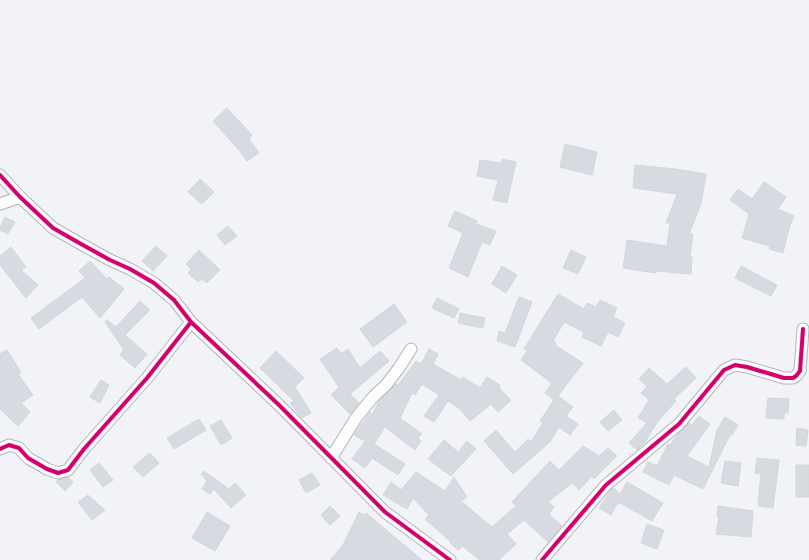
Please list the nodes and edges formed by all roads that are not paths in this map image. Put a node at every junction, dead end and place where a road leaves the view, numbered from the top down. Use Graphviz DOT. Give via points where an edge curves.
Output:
graph roads {
  1 [pos="0,175"];
  2 [pos="20,197"];
  3 [pos="0,204"];
  4 [pos="190,322"];
  5 [pos="803,329"];
  6 [pos="411,349"];
  7 [pos="0,449"];
  8 [pos="331,458"];
  9 [pos="450,560"];
  10 [pos="542,560"];
  1 -- 2 [label="street"];
  2 -- 3 [label="street"];
  2 -- 4 [label="street" via="53,228 154,283 174,300"];
  4 -- 7 [label="street" via="147,378 68,470 58,472 47,469 28,458 19,448 9,445"];
  4 -- 8 [label="street" via="280,405"];
  5 -- 10 [label="street" via="800,371 796,376 784,378 735,365 724,370 679,424 606,485"];
  6 -- 8 [label="street" via="386,385 356,418"];
  8 -- 9 [label="street" via="385,512"];
}
